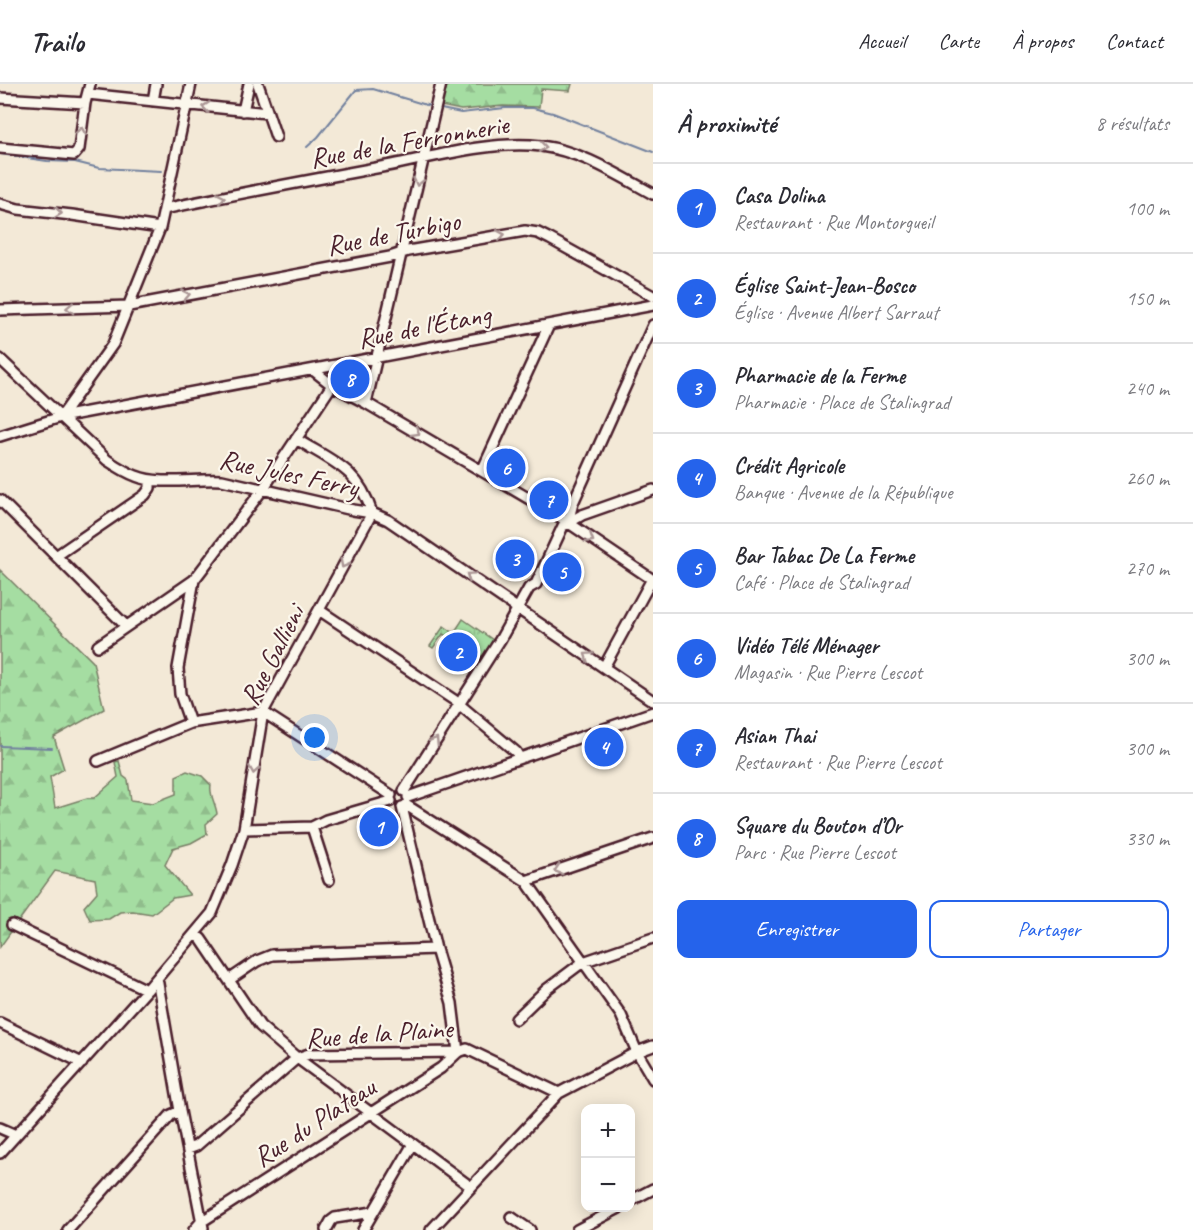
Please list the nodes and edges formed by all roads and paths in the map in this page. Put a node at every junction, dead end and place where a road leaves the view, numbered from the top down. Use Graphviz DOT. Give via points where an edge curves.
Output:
graph roads {
  1 [pos="90,84"];
  2 [pos="156,84"];
  3 [pos="190,84"];
  4 [pos="249,84"];
  5 [pos="258,84"];
  6 [pos="441,84"];
  7 [pos="0,98"];
  8 [pos="86,98"];
  9 [pos="153,101"];
  10 [pos="186,105"];
  11 [pos="243,111"];
  12 [pos="267,113"];
  13 [pos="276,138"];
  14 [pos="0,148"];
  15 [pos="423,159"];
  16 [pos="653,194"];
  17 [pos="0,204"];
  18 [pos="164,209"];
  19 [pos="160,228"];
  20 [pos="401,254"];
  21 [pos="653,296"];
  22 [pos="653,305"];
  23 [pos="129,306"];
  24 [pos="0,310"];
  25 [pos="549,325"];
  26 [pos="653,325"];
  27 [pos="376,358"];
  28 [pos="0,359"];
  29 [pos="313,370"];
  30 [pos="332,385"];
  31 [pos="366,403"];
  32 [pos="61,417"];
  33 [pos="0,436"];
  34 [pos="296,439"];
  35 [pos="482,471"];
  36 [pos="150,480"];
  37 [pos="263,489"];
  38 [pos="653,490"];
  39 [pos="0,501"];
  40 [pos="372,513"];
  41 [pos="568,522"];
  42 [pos="56,556"];
  43 [pos="194,580"];
  44 [pos="652,580"];
  45 [pos="518,609"];
  46 [pos="319,610"];
  47 [pos="126,626"];
  48 [pos="98,645"];
  49 [pos="604,667"];
  50 [pos="653,701"];
  51 [pos="459,705"];
  52 [pos="263,712"];
  53 [pos="653,712"];
  54 [pos="190,723"];
  55 [pos="519,757"];
  56 [pos="98,760"];
  57 [pos="391,798"];
  58 [pos="405,800"];
  59 [pos="312,826"];
  60 [pos="244,829"];
  61 [pos="653,838"];
  62 [pos="329,880"];
  63 [pos="526,880"];
  64 [pos="12,925"];
  65 [pos="195,934"];
  66 [pos="653,938"];
  67 [pos="436,949"];
  68 [pos="583,962"];
  69 [pos="157,978"];
  70 [pos="229,980"];
  71 [pos="147,990"];
  72 [pos="516,1019"];
  73 [pos="0,1023"];
  74 [pos="653,1047"];
  75 [pos="458,1052"];
  76 [pos="637,1052"];
  77 [pos="297,1058"];
  78 [pos="82,1063"];
  79 [pos="653,1079"];
  80 [pos="559,1093"];
  81 [pos="180,1111"];
  82 [pos="371,1112"];
  83 [pos="0,1128"];
  84 [pos="16,1136"];
  85 [pos="413,1144"];
  86 [pos="188,1149"];
  87 [pos="0,1153"];
  88 [pos="471,1187"];
  89 [pos="653,1189"];
  90 [pos="635,1198"];
  91 [pos="373,1212"];
  92 [pos="611,1212"];
  93 [pos="511,1216"];
  94 [pos="200,1228"];
  95 [pos="68,1230"];
  96 [pos="326,1230"];
  97 [pos="363,1230"];
  98 [pos="431,1230"];
  99 [pos="530,1230"];
  100 [pos="577,1230"];
  1 -- 8 [label="street"];
  2 -- 9 [label="street"];
  3 -- 10 [label="street"];
  4 -- 11 [label="street"];
  5 -- 12 [label="street"];
  6 -- 15 [label="street"];
  7 -- 8 [label="street"];
  8 -- 9 [label="street"];
  14 -- 8 [label="street, one-way" via="74,155 79,148"];
  9 -- 10 [label="street"];
  11 -- 10 [label="street, one-way"];
  10 -- 18 [label="street"];
  11 -- 12 [label="street"];
  12 -- 13 [label="street"];
  15 -- 16 [label="street, Rue de la Ferronnerie, one-way" via="498,146 542,146 579,156"];
  18 -- 15 [label="street, Rue de la Ferronnerie, one-way"];
  15 -- 20 [label="street, one-way"];
  17 -- 19 [label="street, one-way"];
  18 -- 19 [label="street"];
  19 -- 23 [label="street"];
  20 -- 21 [label="street, Rue de Turbigo, one-way" via="525,231 538,233"];
  23 -- 20 [label="street, Rue de Turbigo, one-way"];
  20 -- 27 [label="street"];
  22 -- 25 [label="street, Rue de l'Étang"];
  23 -- 24 [label="street, Rue de Turbigo, one-way"];
  23 -- 32 [label="street" via="107,355"];
  25 -- 27 [label="street, Rue de l'Étang"];
  25 -- 35 [label="street"];
  26 -- 41 [label="street"];
  27 -- 29 [label="street, Rue de l'Étang"];
  27 -- 31 [label="street"];
  28 -- 32 [label="street, Rue Jules Ferry"];
  29 -- 30 [label="street"];
  29 -- 32 [label="street, Rue de l'Étang"];
  30 -- 31 [label="street"];
  30 -- 34 [label="street"];
  31 -- 35 [label="street, one-way"];
  32 -- 33 [label="street, Rue de l'Étang"];
  32 -- 36 [label="street, Rue Jules Ferry" via="107,460 136,477"];
  34 -- 37 [label="street"];
  34 -- 40 [label="street" via="348,471 367,496"];
  35 -- 41 [label="street"];
  36 -- 37 [label="street, Rue Jules Ferry" via="204,478"];
  36 -- 42 [label="street" via="145,495"];
  37 -- 40 [label="street, Rue Jules Ferry"];
  37 -- 43 [label="street"];
  38 -- 41 [label="street"];
  39 -- 42 [label="street"];
  45 -- 40 [label="street, Rue Jules Ferry, one-way"];
  40 -- 46 [label="street, Rue Gallieni, one-way"];
  41 -- 44 [label="street, one-way"];
  41 -- 45 [label="street" via="550,549 536,584 529,588"];
  42 -- 47 [label="street"];
  43 -- 47 [label="street"];
  43 -- 54 [label="street" via="178,668 180,694"];
  44 -- 49 [label="street"];
  49 -- 45 [label="street, Rue Jules Ferry, one-way"];
  45 -- 51 [label="street"];
  46 -- 51 [label="street"];
  46 -- 52 [label="street, Rue Gallieni"];
  47 -- 48 [label="street"];
  49 -- 50 [label="street, Rue Jules Ferry"];
  51 -- 55 [label="street"];
  58 -- 51 [label="street, one-way"];
  52 -- 54 [label="street"];
  52 -- 57 [label="street"];
  52 -- 60 [label="street, Rue Gallieni, one-way"];
  53 -- 55 [label="street"];
  54 -- 56 [label="street"];
  55 -- 58 [label="street"];
  57 -- 58 [label="street" via="395,806"];
  57 -- 58 [label="street" via="396,790"];
  57 -- 59 [label="street"];
  58 -- 63 [label="street"];
  58 -- 67 [label="street"];
  59 -- 60 [label="street"];
  59 -- 62 [label="street"];
  60 -- 65 [label="street, Rue Gallieni" via="212,913"];
  61 -- 63 [label="street, one-way"];
  63 -- 68 [label="street"];
  64 -- 71 [label="street"];
  65 -- 69 [label="street, Rue Gallieni"];
  65 -- 70 [label="street"];
  66 -- 68 [label="street"];
  67 -- 70 [label="street" via="272,955"];
  67 -- 75 [label="street" via="452,1003"];
  68 -- 72 [label="street"];
  68 -- 76 [label="street" via="621,1015"];
  69 -- 71 [label="street, Rue Gallieni"];
  69 -- 81 [label="street"];
  70 -- 77 [label="street" via="260,1026"];
  71 -- 78 [label="street, Rue Gallieni"];
  73 -- 78 [label="street"];
  74 -- 76 [label="street"];
  75 -- 77 [label="street, Rue de la Plaine" via="309,1054"];
  75 -- 80 [label="street, Rue de la Plaine" via="467,1049"];
  75 -- 82 [label="street, Rue du Plateau" via="441,1068"];
  76 -- 79 [label="street"];
  76 -- 80 [label="street"];
  77 -- 82 [label="street"];
  77 -- 86 [label="street, Rue de la Plaine"];
  78 -- 84 [label="street, Rue Gallieni"];
  80 -- 88 [label="street"];
  81 -- 86 [label="street"];
  81 -- 95 [label="street" via="171,1115"];
  82 -- 85 [label="street"];
  82 -- 94 [label="street, Rue du Plateau"];
  83 -- 84 [label="street"];
  84 -- 87 [label="street, Rue Gallieni"];
  85 -- 88 [label="street"];
  85 -- 91 [label="street"];
  86 -- 94 [label="street"];
  88 -- 98 [label="street"];
  89 -- 90 [label="street"];
  91 -- 96 [label="street" via="335,1218"];
  91 -- 97 [label="street"];
  92 -- 100 [label="street"];
  93 -- 99 [label="street"];
}
